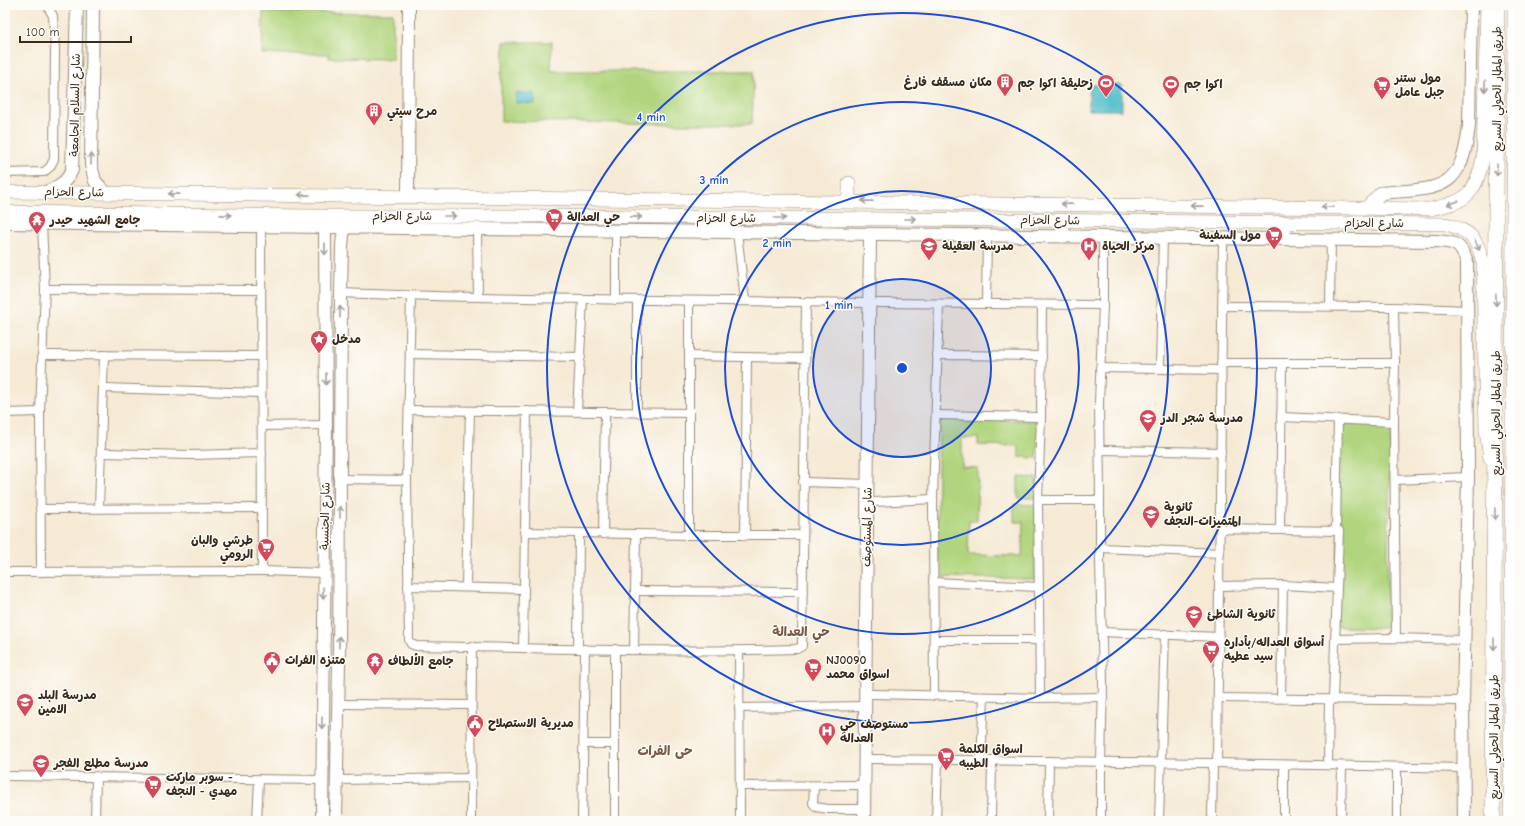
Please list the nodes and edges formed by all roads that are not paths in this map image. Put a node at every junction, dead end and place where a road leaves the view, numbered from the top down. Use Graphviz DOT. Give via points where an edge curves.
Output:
graph roads {
  1 [pos="47,5"];
  2 [pos="77,5"];
  3 [pos="93,5"];
  4 [pos="409,5"];
  5 [pos="1471,5"];
  6 [pos="1487,5"];
  7 [pos="1497,5"];
  8 [pos="1515,5"];
  9 [pos="91,137"];
  10 [pos="74,138"];
  11 [pos="5,173"];
  12 [pos="849,183"];
  13 [pos="5,192"];
  14 [pos="46,192"];
  15 [pos="106,193"];
  16 [pos="1381,193"];
  17 [pos="408,196"];
  18 [pos="515,197"];
  19 [pos="549,198"];
  20 [pos="849,201"];
  21 [pos="948,203"];
  22 [pos="980,203"];
  23 [pos="1366,208"];
  24 [pos="5,212"];
  25 [pos="313,216"];
  26 [pos="353,216"];
  27 [pos="518,216"];
  28 [pos="550,216"];
  29 [pos="42,218"];
  30 [pos="688,218"];
  31 [pos="948,219"];
  32 [pos="980,220"];
  33 [pos="261,221"];
  34 [pos="1063,221"];
  35 [pos="1284,222"];
  36 [pos="5,223"];
  37 [pos="325,227"];
  38 [pos="344,228"];
  39 [pos="477,229"];
  40 [pos="616,231"];
  41 [pos="734,232"];
  42 [pos="874,234"];
  43 [pos="987,235"];
  44 [pos="1062,236"];
  45 [pos="1103,237"];
  46 [pos="1163,237"];
  47 [pos="1223,238"];
  48 [pos="1284,239"];
  49 [pos="1331,240"];
  50 [pos="45,289"];
  51 [pos="261,290"];
  52 [pos="341,293"];
  53 [pos="411,296"];
  54 [pos="478,297"];
  55 [pos="583,299"];
  56 [pos="616,300"];
  57 [pos="637,300"];
  58 [pos="744,300"];
  59 [pos="689,301"];
  60 [pos="806,302"];
  61 [pos="874,303"];
  62 [pos="939,304"];
  63 [pos="986,304"];
  64 [pos="1042,305"];
  65 [pos="1103,305"];
  66 [pos="1222,306"];
  67 [pos="1330,306"];
  68 [pos="1394,307"];
  69 [pos="1467,310"];
  70 [pos="104,354"];
  71 [pos="410,354"];
  72 [pos="42,355"];
  73 [pos="938,355"];
  74 [pos="261,356"];
  75 [pos="689,356"];
  76 [pos="1042,356"];
  77 [pos="581,357"];
  78 [pos="747,357"];
  79 [pos="805,358"];
  80 [pos="1282,363"];
  81 [pos="1395,363"];
  82 [pos="1221,367"];
  83 [pos="1100,368"];
  84 [pos="1160,369"];
  85 [pos="103,388"];
  86 [pos="262,392"];
  87 [pos="409,410"];
  88 [pos="470,411"];
  89 [pos="527,411"];
  90 [pos="40,412"];
  91 [pos="577,412"];
  92 [pos="605,412"];
  93 [pos="5,413"];
  94 [pos="637,413"];
  95 [pos="689,413"];
  96 [pos="936,415"];
  97 [pos="1041,417"];
  98 [pos="1281,417"];
  99 [pos="1338,419"];
  100 [pos="1394,422"];
  101 [pos="326,425"];
  102 [pos="262,426"];
  103 [pos="872,433"];
  104 [pos="1100,450"];
  105 [pos="1221,452"];
  106 [pos="100,453"];
  107 [pos="262,453"];
  108 [pos="1468,477"];
  109 [pos="340,479"];
  110 [pos="407,480"];
  111 [pos="1395,480"];
  112 [pos="804,482"];
  113 [pos="868,484"];
  114 [pos="1496,491"];
  115 [pos="933,499"];
  116 [pos="1038,500"];
  117 [pos="1100,500"];
  118 [pos="875,502"];
  119 [pos="99,508"];
  120 [pos="262,508"];
  121 [pos="40,509"];
  122 [pos="1220,529"];
  123 [pos="1280,530"];
  124 [pos="1336,530"];
  125 [pos="524,532"];
  126 [pos="579,534"];
  127 [pos="603,534"];
  128 [pos="636,535"];
  129 [pos="689,535"];
  130 [pos="803,535"];
  131 [pos="745,536"];
  132 [pos="1100,548"];
  133 [pos="1220,553"];
  134 [pos="262,571"];
  135 [pos="5,572"];
  136 [pos="41,572"];
  137 [pos="324,573"];
  138 [pos="933,582"];
  139 [pos="1282,585"];
  140 [pos="408,586"];
  141 [pos="466,586"];
  142 [pos="1219,586"];
  143 [pos="1039,587"];
  144 [pos="1337,588"];
  145 [pos="524,589"];
  146 [pos="635,591"];
  147 [pos="804,592"];
  148 [pos="1102,632"];
  149 [pos="1165,634"];
  150 [pos="1219,637"];
  151 [pos="1396,638"];
  152 [pos="1335,639"];
  153 [pos="934,640"];
  154 [pos="1040,640"];
  155 [pos="1463,640"];
  156 [pos="472,646"];
  157 [pos="523,648"];
  158 [pos="582,649"];
  159 [pos="615,649"];
  160 [pos="634,650"];
  161 [pos="738,651"];
  162 [pos="870,652"];
  163 [pos="323,661"];
  164 [pos="339,663"];
  165 [pos="323,680"];
  166 [pos="338,680"];
  167 [pos="873,694"];
  168 [pos="934,696"];
  169 [pos="984,697"];
  170 [pos="1103,697"];
  171 [pos="1040,698"];
  172 [pos="1218,698"];
  173 [pos="1280,698"];
  174 [pos="1331,699"];
  175 [pos="1463,701"];
  176 [pos="338,704"];
  177 [pos="471,705"];
  178 [pos="866,706"];
  179 [pos="739,708"];
  180 [pos="584,744"];
  181 [pos="615,744"];
  182 [pos="872,759"];
  183 [pos="938,760"];
  184 [pos="981,760"];
  185 [pos="992,760"];
  186 [pos="1049,761"];
  187 [pos="1100,762"];
  188 [pos="1161,762"];
  189 [pos="1215,763"];
  190 [pos="1284,765"];
  191 [pos="1328,765"];
  192 [pos="1342,766"];
  193 [pos="1397,767"];
  194 [pos="1463,768"];
  195 [pos="5,776"];
  196 [pos="96,776"];
  197 [pos="470,778"];
  198 [pos="259,780"];
  199 [pos="322,780"];
  200 [pos="337,780"];
  201 [pos="865,785"];
  202 [pos="740,786"];
  203 [pos="814,786"];
  204 [pos="864,815"];
  205 [pos="95,821"];
  206 [pos="257,821"];
  207 [pos="322,821"];
  208 [pos="336,821"];
  209 [pos="471,821"];
  210 [pos="582,821"];
  211 [pos="615,821"];
  212 [pos="740,821"];
  213 [pos="872,821"];
  214 [pos="936,821"];
  215 [pos="991,821"];
  216 [pos="1048,821"];
  217 [pos="1101,821"];
  218 [pos="1159,821"];
  219 [pos="1212,821"];
  220 [pos="1284,821"];
  221 [pos="1341,821"];
  222 [pos="1398,821"];
  223 [pos="1464,821"];
  224 [pos="1493,821"];
  225 [pos="1511,821"];
  1 -- 11 [label="street" via="53,16 55,50 54,159 44,172"];
  2 -- 10 [label="main road, شارع السلام الجامعة"];
  3 -- 9 [label="main road, شارع السلام الجامعة"];
  4 -- 17 [label="main road"];
  5 -- 16 [label="main road" via="1469,125 1461,165 1452,177 1440,185"];
  6 -- 23 [label="main road, شارع الحزام, one-way" via="1483,158 1480,175 1473,189 1463,200 1430,209"];
  7 -- 114 [label="highway, طريق المطار الحولي السريع, one-way"];
  8 -- 225 [label="highway, طريق المطار الحولي السريع"];
  9 -- 10 [label="main road"];
  15 -- 9 [label="main road, شارع السلام الجامعة, one-way" via="95,181 92,173"];
  10 -- 14 [label="main road, شارع السلام الجامعة" via="74,162 69,177"];
  12 -- 20 [label="main road"];
  13 -- 14 [label="main road, شارع الحزام"];
  14 -- 15 [label="main road, شارع الحزام"];
  17 -- 15 [label="main road, شارع الحزام, one-way"];
  16 -- 23 [label="main road"];
  17 -- 18 [label="main road, شارع الحزام"];
  18 -- 19 [label="main road, شارع الحزام"];
  18 -- 27 [label="main road" via="523,202 525,207"];
  19 -- 20 [label="main road, شارع الحزام"];
  19 -- 28 [label="main road" via="542,203 542,209"];
  21 -- 20 [label="main road, شارع الحزام, one-way"];
  21 -- 22 [label="main road, شارع الحزام"];
  21 -- 31 [label="main road" via="952,204 956,211 952,218"];
  23 -- 22 [label="main road, شارع الحزام, one-way"];
  22 -- 32 [label="main road" via="972,211"];
  24 -- 29 [label="main road, شارع الحزام"];
  25 -- 26 [label="main road, شارع الحزام"];
  25 -- 33 [label="main road, شارع الحزام"];
  25 -- 37 [label="main road"];
  26 -- 27 [label="main road, شارع الحزام, one-way"];
  26 -- 38 [label="main road"];
  27 -- 28 [label="main road, شارع الحزام"];
  28 -- 30 [label="main road, شارع الحزام, one-way"];
  29 -- 33 [label="main road, شارع الحزام"];
  29 -- 36 [label="main road"];
  29 -- 50 [label="street"];
  30 -- 31 [label="main road, شارع الحزام, one-way"];
  30 -- 41 [label="main road"];
  31 -- 32 [label="main road, شارع الحزام"];
  32 -- 34 [label="main road, شارع الحزام"];
  33 -- 37 [label="main road"];
  33 -- 51 [label="street"];
  34 -- 35 [label="main road, شارع الحزام"];
  34 -- 44 [label="main road"];
  35 -- 48 [label="main road"];
  35 -- 114 [label="main road, شارع الحزام, one-way" via="1446,224 1461,228 1474,239 1483,263 1486,432"];
  37 -- 38 [label="main road"];
  37 -- 101 [label="main road, شارع الجنسية, one-way"];
  38 -- 39 [label="main road"];
  38 -- 52 [label="main road, شارع الجنسية"];
  39 -- 40 [label="main road"];
  39 -- 54 [label="street"];
  40 -- 41 [label="main road"];
  40 -- 56 [label="street"];
  41 -- 42 [label="main road"];
  41 -- 58 [label="street"];
  42 -- 43 [label="main road"];
  42 -- 61 [label="main road, شارع المستوصف"];
  43 -- 44 [label="main road"];
  43 -- 63 [label="street"];
  44 -- 45 [label="main road"];
  45 -- 46 [label="main road"];
  45 -- 65 [label="street"];
  46 -- 47 [label="main road"];
  46 -- 84 [label="street"];
  47 -- 48 [label="main road"];
  47 -- 66 [label="street"];
  48 -- 49 [label="main road"];
  49 -- 67 [label="street"];
  49 -- 69 [label="main road" via="1453,243 1462,248 1467,261"];
  50 -- 51 [label="street"];
  50 -- 72 [label="street"];
  51 -- 74 [label="street"];
  52 -- 53 [label="street"];
  109 -- 52 [label="main road, شارع الجنسية, one-way"];
  53 -- 54 [label="street"];
  53 -- 71 [label="street"];
  54 -- 55 [label="street"];
  55 -- 56 [label="street"];
  55 -- 77 [label="street"];
  56 -- 57 [label="street"];
  57 -- 59 [label="street"];
  57 -- 94 [label="street"];
  58 -- 59 [label="street"];
  58 -- 60 [label="street"];
  59 -- 75 [label="street"];
  60 -- 61 [label="street"];
  60 -- 79 [label="street"];
  61 -- 62 [label="street"];
  61 -- 103 [label="main road, شارع المستوصف"];
  62 -- 63 [label="street"];
  62 -- 73 [label="street"];
  63 -- 64 [label="street"];
  64 -- 65 [label="street"];
  64 -- 76 [label="street"];
  65 -- 83 [label="street"];
  66 -- 67 [label="street"];
  66 -- 82 [label="street"];
  67 -- 68 [label="street"];
  68 -- 69 [label="street"];
  68 -- 81 [label="street"];
  69 -- 108 [label="main road"];
  70 -- 72 [label="street"];
  70 -- 74 [label="street"];
  70 -- 85 [label="street"];
  71 -- 77 [label="street"];
  71 -- 87 [label="street"];
  72 -- 90 [label="street"];
  73 -- 76 [label="street"];
  73 -- 96 [label="street"];
  74 -- 86 [label="street"];
  75 -- 78 [label="street"];
  75 -- 95 [label="street"];
  76 -- 97 [label="street"];
  77 -- 91 [label="street"];
  78 -- 79 [label="street"];
  78 -- 131 [label="street"];
  79 -- 112 [label="street"];
  80 -- 81 [label="street"];
  80 -- 82 [label="street"];
  80 -- 98 [label="street"];
  81 -- 100 [label="street"];
  82 -- 84 [label="street"];
  82 -- 105 [label="street"];
  83 -- 84 [label="street"];
  83 -- 104 [label="street"];
  85 -- 86 [label="street"];
  85 -- 106 [label="street"];
  86 -- 102 [label="street"];
  87 -- 88 [label="street"];
  87 -- 110 [label="street"];
  88 -- 89 [label="street"];
  88 -- 141 [label="street"];
  89 -- 91 [label="street"];
  89 -- 125 [label="street"];
  90 -- 93 [label="street"];
  90 -- 121 [label="street"];
  91 -- 92 [label="street"];
  92 -- 94 [label="street"];
  92 -- 127 [label="street"];
  94 -- 95 [label="street"];
  95 -- 129 [label="street"];
  96 -- 97 [label="street"];
  96 -- 115 [label="street"];
  97 -- 116 [label="street"];
  98 -- 99 [label="street"];
  98 -- 123 [label="street"];
  99 -- 100 [label="street"];
  99 -- 124 [label="street"];
  100 -- 111 [label="street"];
  101 -- 102 [label="street"];
  101 -- 137 [label="main road, شارع الجنسية"];
  102 -- 107 [label="street"];
  103 -- 113 [label="main road, شارع المستوصف"];
  103 -- 118 [label="main road, شارع المستوصف"];
  104 -- 105 [label="street"];
  104 -- 117 [label="street"];
  105 -- 122 [label="street"];
  106 -- 107 [label="street"];
  106 -- 119 [label="street"];
  107 -- 120 [label="street"];
  108 -- 111 [label="street"];
  108 -- 155 [label="main road"];
  109 -- 110 [label="street"];
  164 -- 109 [label="main road, شارع الجنسية, one-way"];
  110 -- 140 [label="street"];
  111 -- 151 [label="street"];
  112 -- 113 [label="street"];
  112 -- 130 [label="street"];
  113 -- 162 [label="main road, شارع المستوصف"];
  114 -- 224 [label="highway, طريق المطار الحولي السريع, one-way"];
  115 -- 118 [label="street"];
  115 -- 138 [label="street"];
  116 -- 117 [label="street"];
  116 -- 143 [label="street"];
  117 -- 132 [label="street"];
  118 -- 162 [label="main road, شارع المستوصف"];
  119 -- 120 [label="street"];
  119 -- 121 [label="street"];
  120 -- 134 [label="street"];
  121 -- 136 [label="street"];
  122 -- 123 [label="street"];
  122 -- 133 [label="street"];
  123 -- 124 [label="street"];
  124 -- 144 [label="street" via="1339,531"];
  125 -- 126 [label="street"];
  125 -- 145 [label="street"];
  126 -- 127 [label="street"];
  126 -- 158 [label="street"];
  127 -- 128 [label="street"];
  128 -- 129 [label="street"];
  128 -- 146 [label="street"];
  129 -- 131 [label="street"];
  130 -- 131 [label="street"];
  130 -- 147 [label="street"];
  132 -- 133 [label="street"];
  132 -- 148 [label="street"];
  133 -- 142 [label="street"];
  134 -- 136 [label="street"];
  134 -- 137 [label="street"];
  135 -- 136 [label="street"];
  137 -- 163 [label="main road, شارع الجنسية, one-way"];
  138 -- 143 [label="street"];
  138 -- 153 [label="street"];
  139 -- 142 [label="street"];
  139 -- 144 [label="street"];
  139 -- 173 [label="street"];
  140 -- 141 [label="street"];
  140 -- 156 [label="street" via="411,644"];
  141 -- 145 [label="street"];
  142 -- 150 [label="street"];
  143 -- 154 [label="street"];
  144 -- 152 [label="street"];
  145 -- 157 [label="street"];
  146 -- 147 [label="street"];
  146 -- 160 [label="street"];
  147 -- 161 [label="street" via="802,646 797,649"];
  148 -- 149 [label="street"];
  148 -- 170 [label="street"];
  149 -- 150 [label="street"];
  149 -- 188 [label="street"];
  150 -- 172 [label="street"];
  151 -- 152 [label="street"];
  151 -- 155 [label="street"];
  152 -- 174 [label="street"];
  153 -- 154 [label="street"];
  153 -- 168 [label="street"];
  154 -- 171 [label="street"];
  155 -- 175 [label="main road"];
  156 -- 157 [label="street"];
  156 -- 177 [label="street"];
  157 -- 158 [label="street"];
  158 -- 159 [label="street"];
  158 -- 180 [label="street"];
  159 -- 160 [label="street"];
  159 -- 181 [label="street"];
  160 -- 161 [label="street"];
  161 -- 179 [label="street"];
  162 -- 167 [label="main road, شارع المستوصف"];
  162 -- 178 [label="main road, شارع المستوصف"];
  163 -- 164 [label="main road"];
  163 -- 165 [label="main road, شارع الجنسية"];
  164 -- 166 [label="main road, شارع الجنسية"];
  165 -- 166 [label="main road"];
  165 -- 199 [label="main road, شارع الجنسية, one-way"];
  166 -- 176 [label="main road, شارع الجنسية"];
  167 -- 168 [label="street"];
  167 -- 182 [label="main road, شارع المستوصف"];
  168 -- 169 [label="street"];
  169 -- 171 [label="street"];
  169 -- 184 [label="street"];
  170 -- 171 [label="street"];
  170 -- 187 [label="street"];
  172 -- 173 [label="street"];
  172 -- 189 [label="street"];
  173 -- 174 [label="street"];
  174 -- 175 [label="street"];
  174 -- 191 [label="street"];
  175 -- 194 [label="main road"];
  176 -- 177 [label="street"];
  176 -- 200 [label="main road, شارع الجنسية"];
  177 -- 197 [label="street"];
  178 -- 179 [label="street"];
  178 -- 201 [label="main road, شارع المستوصف"];
  179 -- 202 [label="street"];
  180 -- 181 [label="street"];
  180 -- 210 [label="street"];
  181 -- 211 [label="street"];
  182 -- 183 [label="street"];
  182 -- 213 [label="main road, شارع المستوصف"];
  183 -- 184 [label="street"];
  183 -- 214 [label="street"];
  184 -- 185 [label="street"];
  185 -- 186 [label="street"];
  185 -- 215 [label="street"];
  186 -- 187 [label="street"];
  186 -- 216 [label="street"];
  187 -- 188 [label="street"];
  187 -- 217 [label="street"];
  188 -- 189 [label="street"];
  188 -- 218 [label="street"];
  189 -- 190 [label="street"];
  189 -- 219 [label="street"];
  190 -- 191 [label="street"];
  190 -- 220 [label="street"];
  191 -- 192 [label="street"];
  192 -- 193 [label="street"];
  192 -- 221 [label="street"];
  193 -- 194 [label="street"];
  193 -- 222 [label="street"];
  194 -- 223 [label="main road"];
  195 -- 196 [label="street"];
  196 -- 198 [label="street"];
  196 -- 205 [label="street"];
  197 -- 200 [label="street"];
  197 -- 209 [label="street"];
  198 -- 199 [label="street"];
  198 -- 206 [label="street"];
  199 -- 207 [label="main road, شارع الجنسية"];
  200 -- 208 [label="main road, شارع الجنسية"];
  201 -- 203 [label="street"];
  201 -- 204 [label="main road, شارع المستوصف"];
  202 -- 203 [label="street"];
  202 -- 212 [label="street"];
  203 -- 204 [label="street" via="813,803 816,807"];
}
